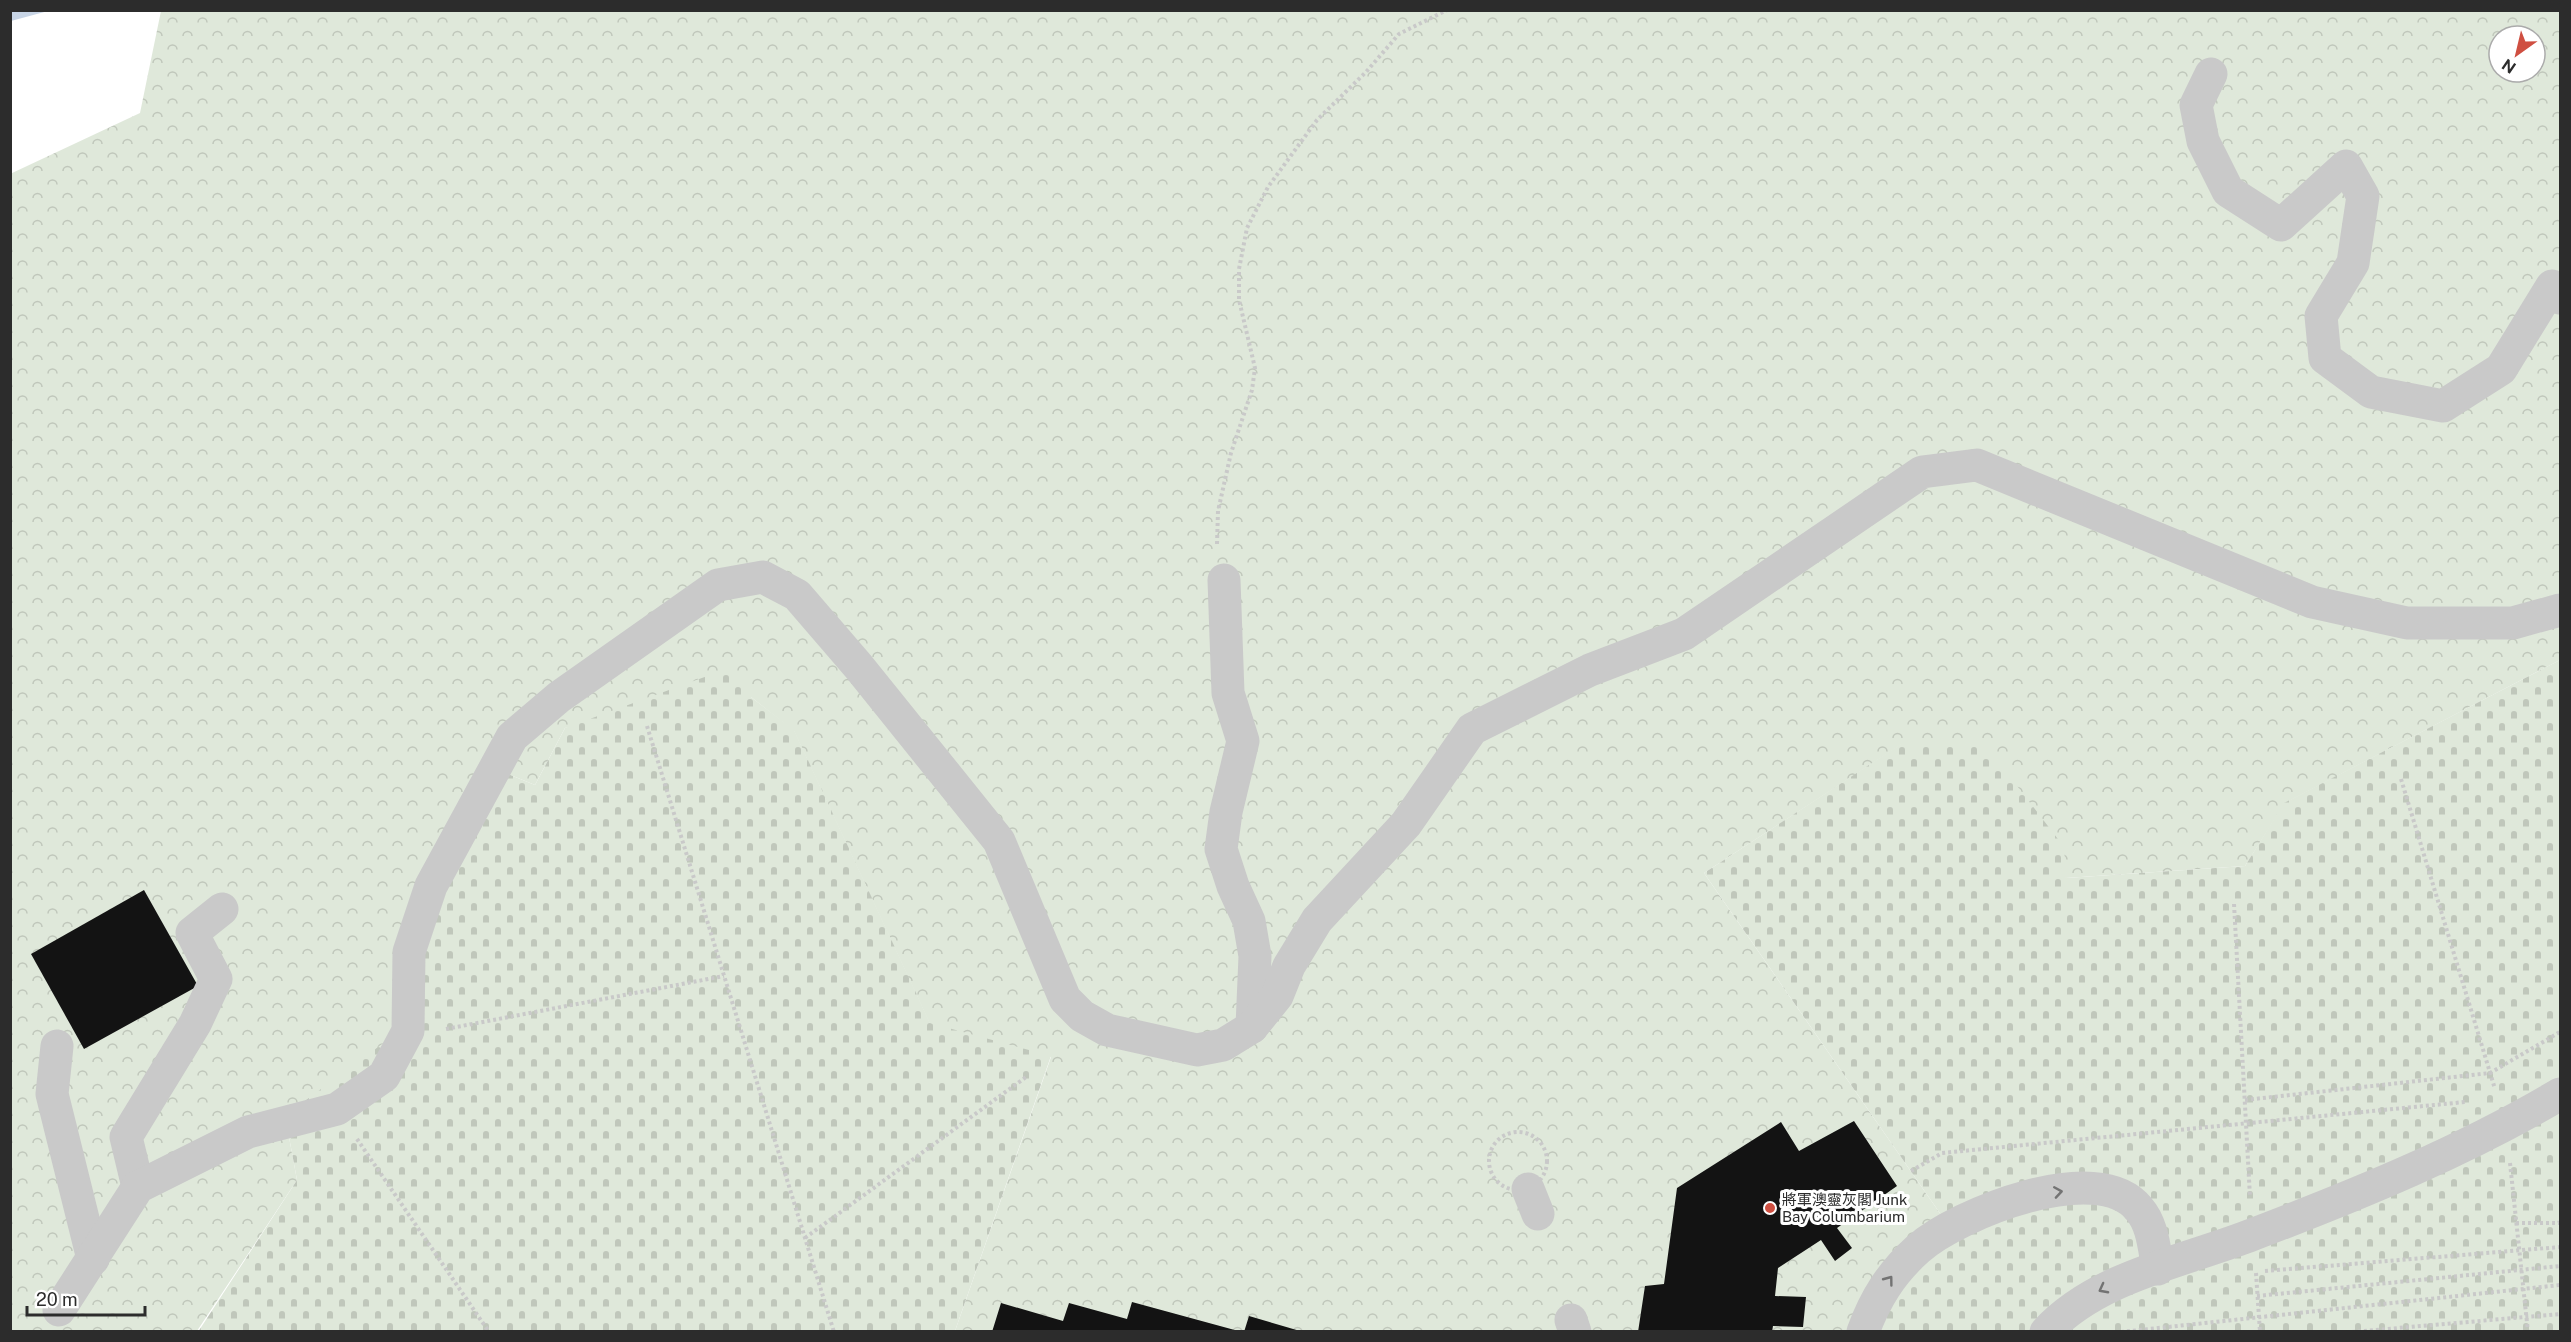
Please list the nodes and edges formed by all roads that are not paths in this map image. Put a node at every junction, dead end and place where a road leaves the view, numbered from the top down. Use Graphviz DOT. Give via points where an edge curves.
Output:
graph roads {
  1 [pos="2211,74"];
  2 [pos="2560,298"];
  3 [pos="1224,580"];
  4 [pos="2560,610"];
  5 [pos="222,909"];
  6 [pos="1252,1027"];
  7 [pos="57,1046"];
  8 [pos="2560,1094"];
  9 [pos="138,1187"];
  10 [pos="93,1259"];
  11 [pos="2158,1269"];
  12 [pos="59,1310"];
  13 [pos="1863,1332"];
  14 [pos="2046,1332"];
  1 -- 2 [label="street" via="2196,105 2203,141 2228,191 2281,225 2346,166 2363,196 2353,263 2321,316 2325,358 2371,392 2443,406 2501,369 2552,286"];
  3 -- 6 [label="street" via="1228,693 1243,741 1221,849 1249,921 1256,956"];
  4 -- 6 [label="street" via="2513,623 2407,623 2312,602 1977,465 1922,472 1684,634 1590,670 1472,729 1406,824 1317,920 1289,966 1277,996"];
  5 -- 9 [label="street" via="192,933 216,979 195,1024 126,1137"];
  6 -- 9 [label="street" via="1223,1045 1197,1050 1107,1030 1082,1016 1065,999 1053,976 999,841 797,595 763,577 718,585 559,697 512,737 431,886 409,952 408,1031 384,1076 337,1109 249,1132"];
  7 -- 10 [label="street" via="52,1094"];
  8 -- 11 [label="street" via="2502,1112 2359,1193"];
  9 -- 10 [label="street"];
  10 -- 12 [label="street"];
  13 -- 11 [label="street, one-way" via="1883,1288 1919,1248 1964,1220 2022,1198 2078,1188 2110,1190 2127,1197 2148,1222"];
  11 -- 14 [label="street, one-way" via="2106,1287 2061,1315"];
}
